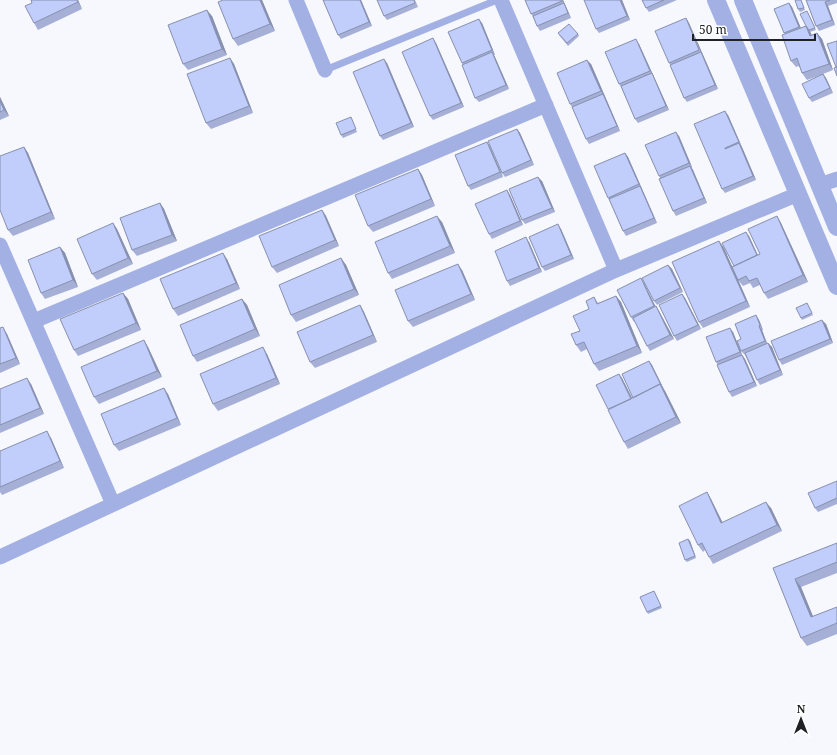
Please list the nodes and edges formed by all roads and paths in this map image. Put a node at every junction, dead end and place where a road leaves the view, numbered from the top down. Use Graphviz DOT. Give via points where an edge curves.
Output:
graph roads {
  1 [pos="296,0"];
  2 [pos="498,0"];
  3 [pos="501,0"];
  4 [pos="716,0"];
  5 [pos="743,0"];
  6 [pos="325,70"];
  7 [pos="546,105"];
  8 [pos="837,179"];
  9 [pos="819,185"];
  10 [pos="798,194"];
  11 [pos="837,227"];
  12 [pos="0,245"];
  13 [pos="616,270"];
  14 [pos="837,286"];
  15 [pos="34,321"];
  16 [pos="113,504"];
  17 [pos="0,557"];
  1 -- 6 [label="street"];
  2 -- 6 [label="lane"];
  3 -- 7 [label="street"];
  4 -- 10 [label="street"];
  5 -- 9 [label="street"];
  7 -- 13 [label="street"];
  7 -- 15 [label="street"];
  8 -- 9 [label="street"];
  9 -- 11 [label="street"];
  10 -- 13 [label="street"];
  10 -- 14 [label="street"];
  12 -- 15 [label="street"];
  13 -- 16 [label="street"];
  15 -- 16 [label="street"];
  16 -- 17 [label="street"];
}
